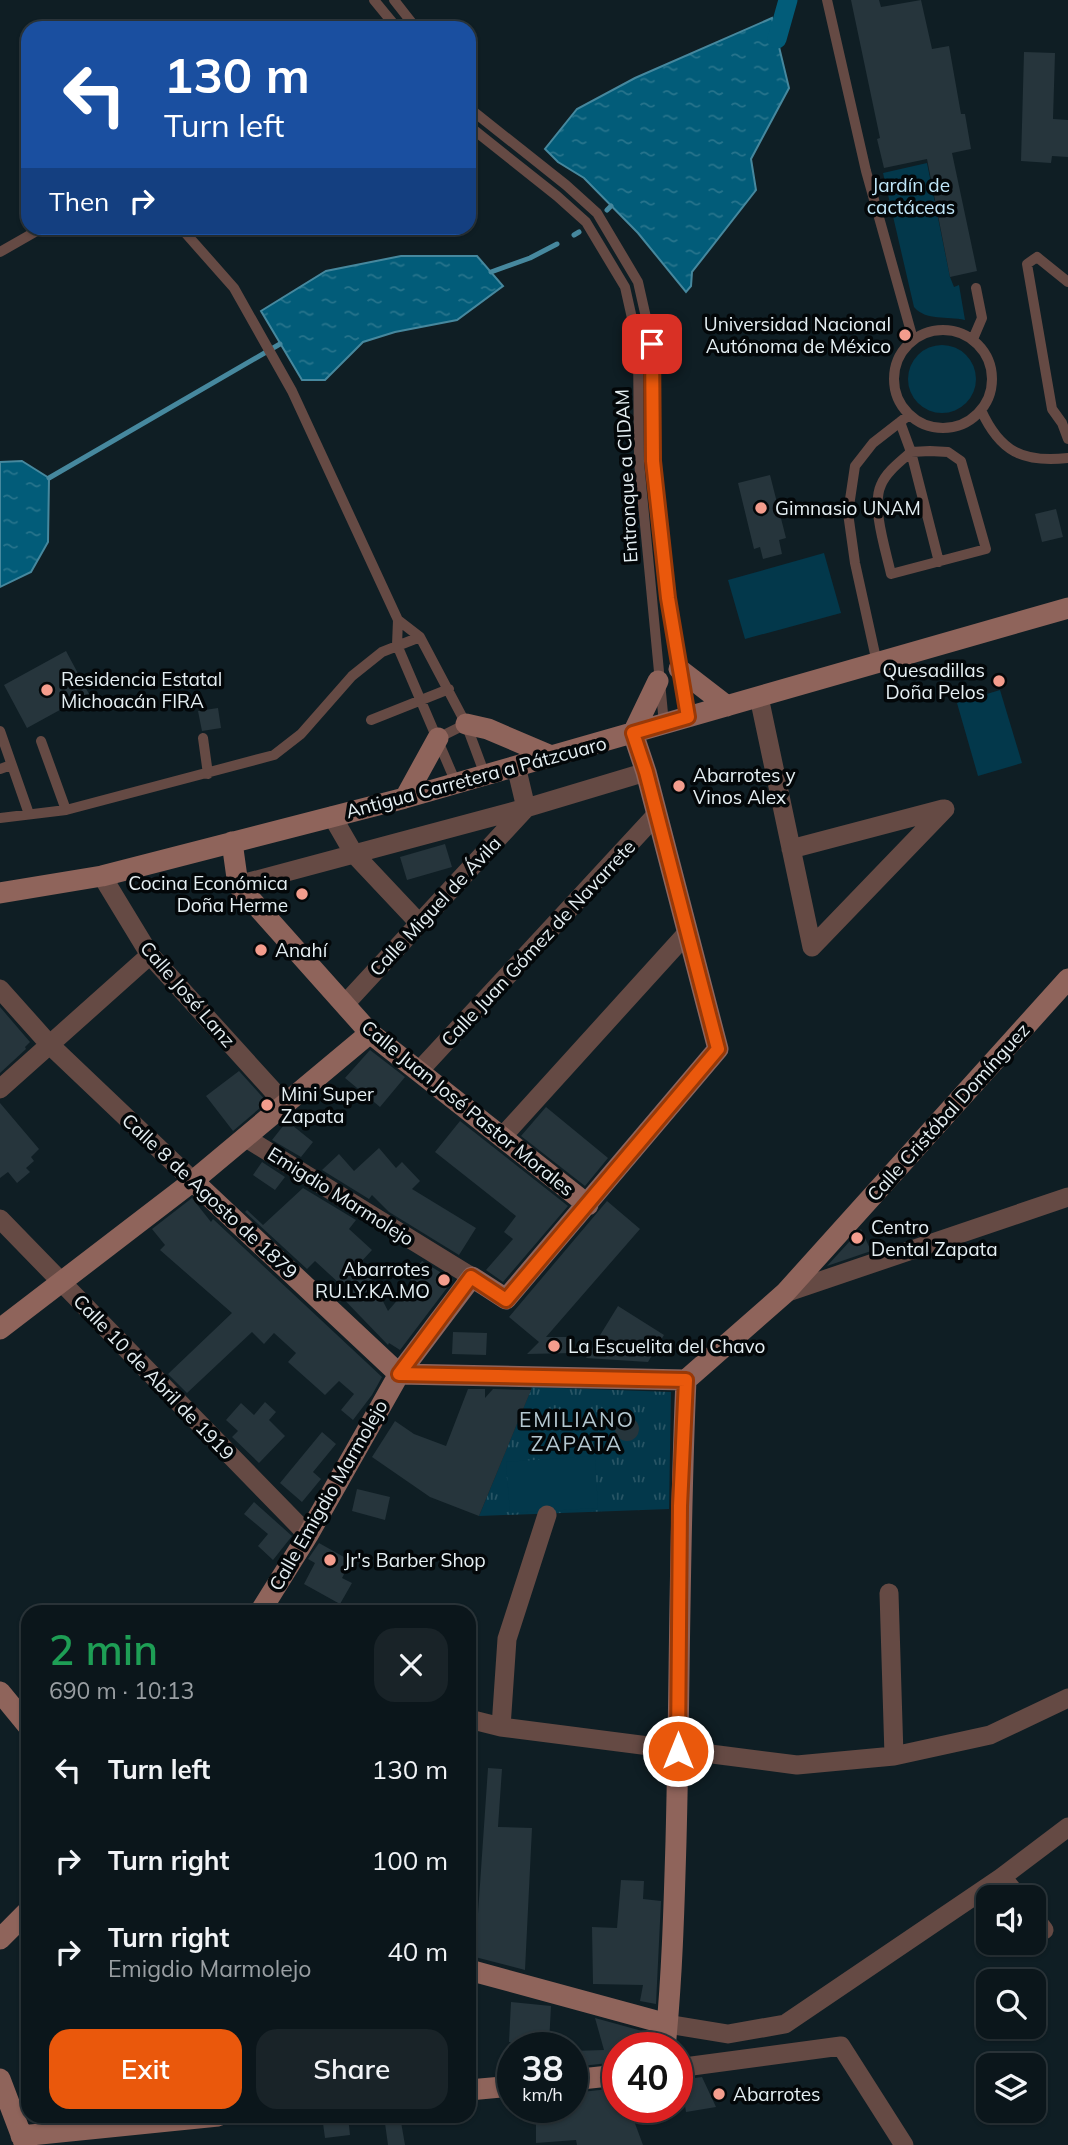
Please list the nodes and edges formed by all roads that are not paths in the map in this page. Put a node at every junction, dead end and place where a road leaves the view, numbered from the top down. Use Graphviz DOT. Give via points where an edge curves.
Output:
graph roads {
  1 [pos="374,0"];
  2 [pos="394,0"];
  3 [pos="827,0"];
  4 [pos="391,21"];
  5 [pos="410,21"];
  6 [pos="476,114"];
  7 [pos="476,131"];
  8 [pos="29,235"];
  9 [pos="187,235"];
  10 [pos="0,252"];
  11 [pos="1068,282"];
  12 [pos="976,288"];
  13 [pos="913,339"];
  14 [pos="973,339"];
  15 [pos="981,410"];
  16 [pos="909,415"];
  17 [pos="900,422"];
  18 [pos="1065,422"];
  19 [pos="1068,439"];
  20 [pos="911,452"];
  21 [pos="1068,458"];
  22 [pos="653,461"];
  23 [pos="639,462"];
  24 [pos="939,562"];
  25 [pos="668,598"];
  26 [pos="651,600"];
  27 [pos="1068,608"];
  28 [pos="398,620"];
  29 [pos="420,637"];
  30 [pos="397,645"];
  31 [pos="877,663"];
  32 [pos="679,669"];
  33 [pos="658,681"];
  34 [pos="449,689"];
  35 [pos="759,696"];
  36 [pos="421,701"];
  37 [pos="727,706"];
  38 [pos="688,717"];
  39 [pos="372,720"];
  40 [pos="466,724"];
  41 [pos="664,724"];
  42 [pos="0,731"];
  43 [pos="633,733"];
  44 [pos="203,737"];
  45 [pos="438,738"];
  46 [pos="41,741"];
  47 [pos="551,756"];
  48 [pos="11,765"];
  49 [pos="516,766"];
  50 [pos="0,769"];
  51 [pos="646,772"];
  52 [pos="208,774"];
  53 [pos="485,775"];
  54 [pos="456,783"];
  55 [pos="405,798"];
  56 [pos="526,808"];
  57 [pos="66,810"];
  58 [pos="29,814"];
  59 [pos="657,814"];
  60 [pos="332,816"];
  61 [pos="0,818"];
  62 [pos="232,842"];
  63 [pos="791,849"];
  64 [pos="355,854"];
  65 [pos="102,876"];
  66 [pos="238,885"];
  67 [pos="0,893"];
  68 [pos="419,923"];
  69 [pos="688,932"];
  70 [pos="150,955"];
  71 [pos="1068,979"];
  72 [pos="0,989"];
  73 [pos="345,1004"];
  74 [pos="370,1033"];
  75 [pos="50,1045"];
  76 [pos="419,1071"];
  77 [pos="0,1089"];
  78 [pos="285,1104"];
  79 [pos="502,1137"];
  80 [pos="246,1138"];
  81 [pos="193,1181"];
  82 [pos="1068,1197"];
  83 [pos="588,1205"];
  84 [pos="0,1219"];
  85 [pos="471,1277"];
  86 [pos="63,1283"];
  87 [pos="785,1293"];
  88 [pos="0,1329"];
  89 [pos="399,1374"];
  90 [pos="686,1380"];
  91 [pos="547,1515"];
  92 [pos="307,1535"];
  93 [pos="889,1593"];
  94 [pos="264,1605"];
  95 [pos="0,1692"];
  96 [pos="1068,1698"];
  97 [pos="21,1718"];
  98 [pos="476,1721"];
  99 [pos="501,1727"];
  100 [pos="678,1751"];
  101 [pos="894,1756"];
  102 [pos="1068,1827"];
  103 [pos="1002,1877"];
  104 [pos="1008,1885"];
  105 [pos="21,1919"];
  106 [pos="0,1939"];
  107 [pos="476,1972"];
  108 [pos="667,2024"];
  109 [pos="666,2032"];
  110 [pos="693,2066"];
  111 [pos="0,2079"];
  112 [pos="497,2087"];
  113 [pos="476,2089"];
  114 [pos="161,2123"];
  115 [pos="23,2140"];
  116 [pos="904,2145"];
  1 -- 4 [label="lane"];
  2 -- 5 [label="lane"];
  3 -- 13 [label="lane" via="866,171"];
  6 -- 22 [label="lane, Entronque a CIDAM" via="597,213 638,282 652,344"];
  7 -- 23 [label="lane, Entronque a CIDAM" via="586,222 625,287 638,345"];
  8 -- 10 [label="lane"];
  9 -- 28 [label="lane" via="234,288 292,391"];
  11 -- 18 [label="lane" via="1037,257 1027,264 1052,409"];
  12 -- 14 [label="lane" via="982,318"];
  13 -- 14 [label="lane" via="943,329"];
  13 -- 16 [label="lane" via="903,349 894,376 895,390"];
  14 -- 15 [label="lane" via="984,350 992,373 989,396"];
  15 -- 16 [label="lane" via="954,427 930,426"];
  15 -- 21 [label="lane" via="991,432 1015,452 1042,461"];
  16 -- 17 [label="lane"];
  17 -- 20 [label="lane"];
  17 -- 31 [label="lane" via="873,443 855,466 848,513"];
  18 -- 19 [label="lane"];
  20 -- 24 [label="lane"];
  20 -- 24 [label="lane" via="881,485 877,503 891,574"];
  20 -- 24 [label="lane" via="948,453 961,461 986,548"];
  22 -- 23 [label="lane"];
  22 -- 25 [label="lane, Entronque a CIDAM"];
  23 -- 26 [label="lane, Entronque a CIDAM"];
  25 -- 26 [label="lane"];
  25 -- 32 [label="lane, Entronque a CIDAM"];
  26 -- 33 [label="lane, Entronque a CIDAM"];
  27 -- 31 [label="street, Antigua Carretera a Pátzcuaro"];
  28 -- 29 [label="lane"];
  28 -- 30 [label="lane"];
  29 -- 30 [label="lane"];
  29 -- 34 [label="lane"];
  30 -- 36 [label="lane"];
  30 -- 52 [label="lane" via="352,676 301,734 274,755"];
  31 -- 35 [label="street, Antigua Carretera a Pátzcuaro"];
  32 -- 37 [label="street"];
  32 -- 38 [label="lane, Entronque a CIDAM"];
  33 -- 41 [label="lane, Entronque a CIDAM"];
  33 -- 43 [label="street"];
  34 -- 36 [label="lane"];
  34 -- 40 [label="lane"];
  35 -- 37 [label="street, Antigua Carretera a Pátzcuaro"];
  35 -- 63 [label="street"];
  36 -- 39 [label="lane"];
  36 -- 45 [label="lane"];
  37 -- 38 [label="street, Antigua Carretera a Pátzcuaro"];
  38 -- 41 [label="street, Antigua Carretera a Pátzcuaro"];
  40 -- 45 [label="lane"];
  40 -- 47 [label="street"];
  40 -- 53 [label="lane"];
  41 -- 43 [label="street, Antigua Carretera a Pátzcuaro"];
  42 -- 48 [label="lane"];
  43 -- 47 [label="street, Antigua Carretera a Pátzcuaro"];
  43 -- 51 [label="street"];
  44 -- 52 [label="lane"];
  45 -- 54 [label="lane"];
  45 -- 55 [label="street"];
  46 -- 57 [label="lane"];
  47 -- 49 [label="street, Antigua Carretera a Pátzcuaro"];
  48 -- 50 [label="lane"];
  48 -- 58 [label="lane"];
  49 -- 53 [label="street, Antigua Carretera a Pátzcuaro"];
  49 -- 56 [label="street"];
  51 -- 56 [label="street"];
  51 -- 59 [label="street"];
  52 -- 57 [label="lane"];
  53 -- 54 [label="street, Antigua Carretera a Pátzcuaro"];
  54 -- 55 [label="street, Antigua Carretera a Pátzcuaro"];
  55 -- 60 [label="street, Antigua Carretera a Pátzcuaro"];
  56 -- 64 [label="street"];
  56 -- 68 [label="street, Calle Miguel de Ávila"];
  57 -- 58 [label="lane"];
  58 -- 61 [label="lane"];
  59 -- 69 [label="street"];
  59 -- 76 [label="street, Calle Juan Gómez de Navarrete"];
  60 -- 62 [label="street, Antigua Carretera a Pátzcuaro"];
  60 -- 64 [label="street"];
  62 -- 65 [label="street, Antigua Carretera a Pátzcuaro"];
  62 -- 66 [label="street"];
  63 -- 63 [label="street" via="812,947 945,809 842,835"];
  64 -- 66 [label="street"];
  64 -- 68 [label="street"];
  65 -- 67 [label="street, Antigua Carretera a Pátzcuaro"];
  65 -- 70 [label="street, Calle José Lanz"];
  66 -- 73 [label="street, Calle Juan José Pastor Morales"];
  68 -- 73 [label="street, Calle Miguel de Ávila"];
  69 -- 79 [label="street"];
  69 -- 83 [label="street" via="718,1049"];
  70 -- 75 [label="street"];
  70 -- 78 [label="street, Calle José Lanz"];
  71 -- 87 [label="street, Calle Cristóbal Domínguez"];
  72 -- 75 [label="street, Calle 8 de Agosto de 1879"];
  73 -- 74 [label="street, Calle Juan José Pastor Morales"];
  74 -- 76 [label="street, Calle Juan José Pastor Morales"];
  74 -- 78 [label="street"];
  75 -- 77 [label="street"];
  75 -- 81 [label="street, Calle 8 de Agosto de 1879"];
  76 -- 79 [label="street, Calle Juan José Pastor Morales"];
  78 -- 80 [label="street"];
  79 -- 83 [label="street, Calle Juan José Pastor Morales"];
  80 -- 81 [label="street"];
  80 -- 85 [label="street, Emigdio Marmolejo"];
  81 -- 86 [label="street"];
  81 -- 89 [label="street, Calle 8 de Agosto de 1879"];
  82 -- 87 [label="street"];
  83 -- 85 [label="street, Emigdio Marmolejo" via="506,1300"];
  84 -- 86 [label="street, Calle 10 de Abril de 1919"];
  85 -- 89 [label="street, Calle Emigdio Marmolejo"];
  86 -- 88 [label="street"];
  86 -- 92 [label="street, Calle 10 de Abril de 1919"];
  87 -- 90 [label="street, Calle Cristóbal Domínguez"];
  89 -- 90 [label="street"];
  89 -- 92 [label="street, Calle Emigdio Marmolejo"];
  90 -- 100 [label="street"];
  91 -- 99 [label="street" via="507,1639"];
  92 -- 94 [label="street, Calle Emigdio Marmolejo"];
  93 -- 101 [label="street"];
  95 -- 97 [label="street"];
  96 -- 101 [label="street" via="990,1735"];
  98 -- 99 [label="street"];
  99 -- 100 [label="street"];
  100 -- 101 [label="street" via="797,1765"];
  100 -- 108 [label="street"];
  102 -- 103 [label="street"];
  103 -- 104 [label="street"];
  103 -- 108 [label="street" via="785,2024 728,2034"];
  105 -- 106 [label="street"];
  107 -- 108 [label="street"];
  108 -- 109 [label="street"];
  110 -- 116 [label="street" via="841,2046"];
  111 -- 115 [label="street"];
  112 -- 113 [label="street"];
  114 -- 115 [label="street"];
}
